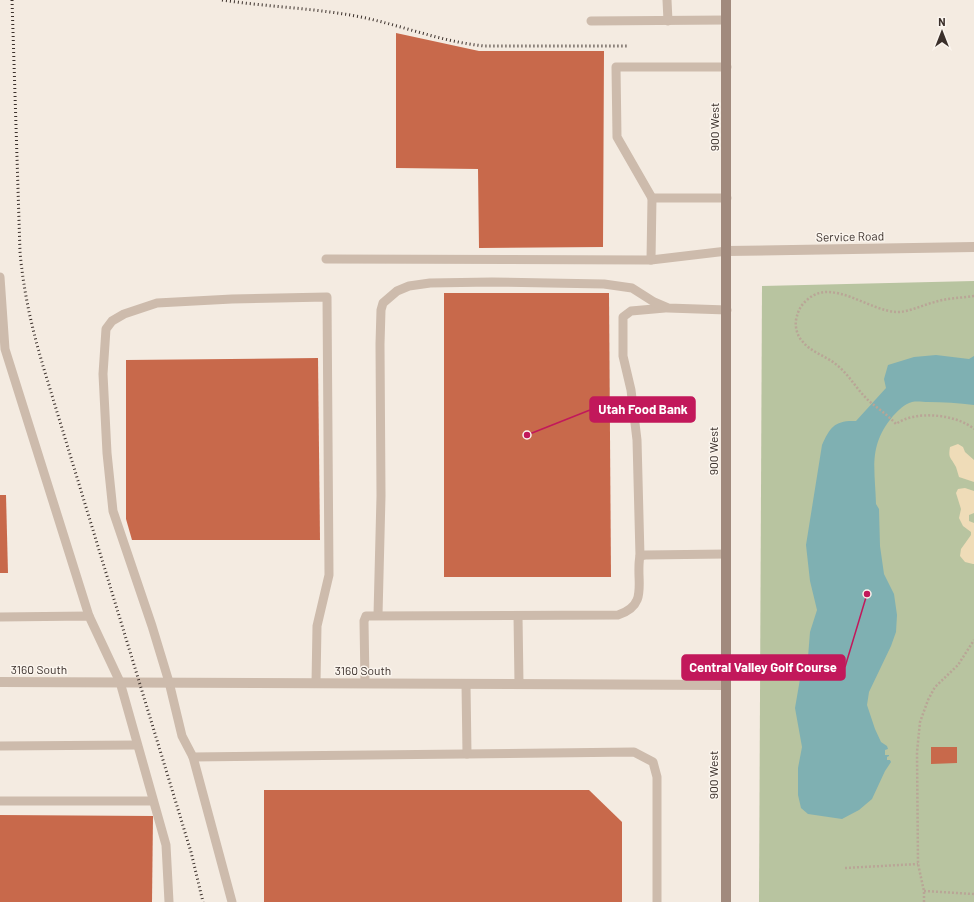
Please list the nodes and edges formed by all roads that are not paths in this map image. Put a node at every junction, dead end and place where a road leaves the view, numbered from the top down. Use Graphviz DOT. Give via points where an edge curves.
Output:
graph roads {
  1 [pos="667,0"];
  2 [pos="726,0"];
  3 [pos="668,20"];
  4 [pos="726,20"];
  5 [pos="592,21"];
  6 [pos="727,66"];
  7 [pos="652,198"];
  8 [pos="727,198"];
  9 [pos="974,247"];
  10 [pos="727,251"];
  11 [pos="326,259"];
  12 [pos="651,260"];
  13 [pos="0,277"];
  14 [pos="668,308"];
  15 [pos="727,310"];
  16 [pos="726,554"];
  17 [pos="640,556"];
  18 [pos="378,615"];
  19 [pos="89,616"];
  20 [pos="518,616"];
  21 [pos="0,617"];
  22 [pos="0,682"];
  23 [pos="120,682"];
  24 [pos="169,682"];
  25 [pos="316,683"];
  26 [pos="365,683"];
  27 [pos="466,684"];
  28 [pos="519,684"];
  29 [pos="725,685"];
  30 [pos="138,745"];
  31 [pos="0,746"];
  32 [pos="467,754"];
  33 [pos="193,757"];
  34 [pos="0,801"];
  35 [pos="153,801"];
  36 [pos="168,902"];
  37 [pos="232,902"];
  38 [pos="657,902"];
  39 [pos="726,902"];
  1 -- 3 [label="lane"];
  2 -- 4 [label="main road, 900 West"];
  3 -- 4 [label="lane"];
  3 -- 5 [label="lane"];
  4 -- 6 [label="main road, 900 West"];
  6 -- 7 [label="lane" via="616,66 617,137"];
  6 -- 8 [label="main road, 900 West"];
  7 -- 8 [label="lane"];
  7 -- 12 [label="lane"];
  8 -- 10 [label="main road, 900 West"];
  9 -- 10 [label="street, Service Road"];
  10 -- 12 [label="lane"];
  10 -- 15 [label="main road, 900 West"];
  11 -- 12 [label="lane"];
  13 -- 19 [label="lane" via="5,349"];
  14 -- 15 [label="lane"];
  14 -- 17 [label="lane" via="631,310 623,318 623,356 632,394 637,440"];
  14 -- 18 [label="lane" via="632,288 604,284 516,282 410,286 397,291 383,303 380,337 381,496"];
  15 -- 16 [label="main road, 900 West"];
  16 -- 17 [label="lane"];
  16 -- 29 [label="main road, 900 West"];
  17 -- 20 [label="lane" via="638,599 633,608 625,613"];
  18 -- 20 [label="lane"];
  18 -- 26 [label="lane" via="366,616 364,621"];
  19 -- 21 [label="lane"];
  19 -- 23 [label="lane"];
  20 -- 28 [label="lane"];
  22 -- 23 [label="street, 3160 South"];
  23 -- 24 [label="street, 3160 South"];
  23 -- 30 [label="lane"];
  24 -- 25 [label="street, 3160 South"];
  24 -- 25 [label="lane" via="113,511 103,374 106,330 112,321 124,314 157,303 327,297 329,575 317,626"];
  24 -- 33 [label="lane" via="182,736"];
  25 -- 26 [label="street, 3160 South"];
  26 -- 27 [label="street, 3160 South"];
  27 -- 28 [label="street, 3160 South"];
  27 -- 32 [label="lane"];
  28 -- 29 [label="street, 3160 South"];
  29 -- 39 [label="main road, 900 West"];
  30 -- 31 [label="lane"];
  30 -- 35 [label="lane"];
  32 -- 33 [label="lane"];
  32 -- 38 [label="lane" via="634,752 653,762 657,777"];
  33 -- 37 [label="lane"];
  34 -- 35 [label="lane"];
  35 -- 36 [label="lane" via="166,846"];
}
